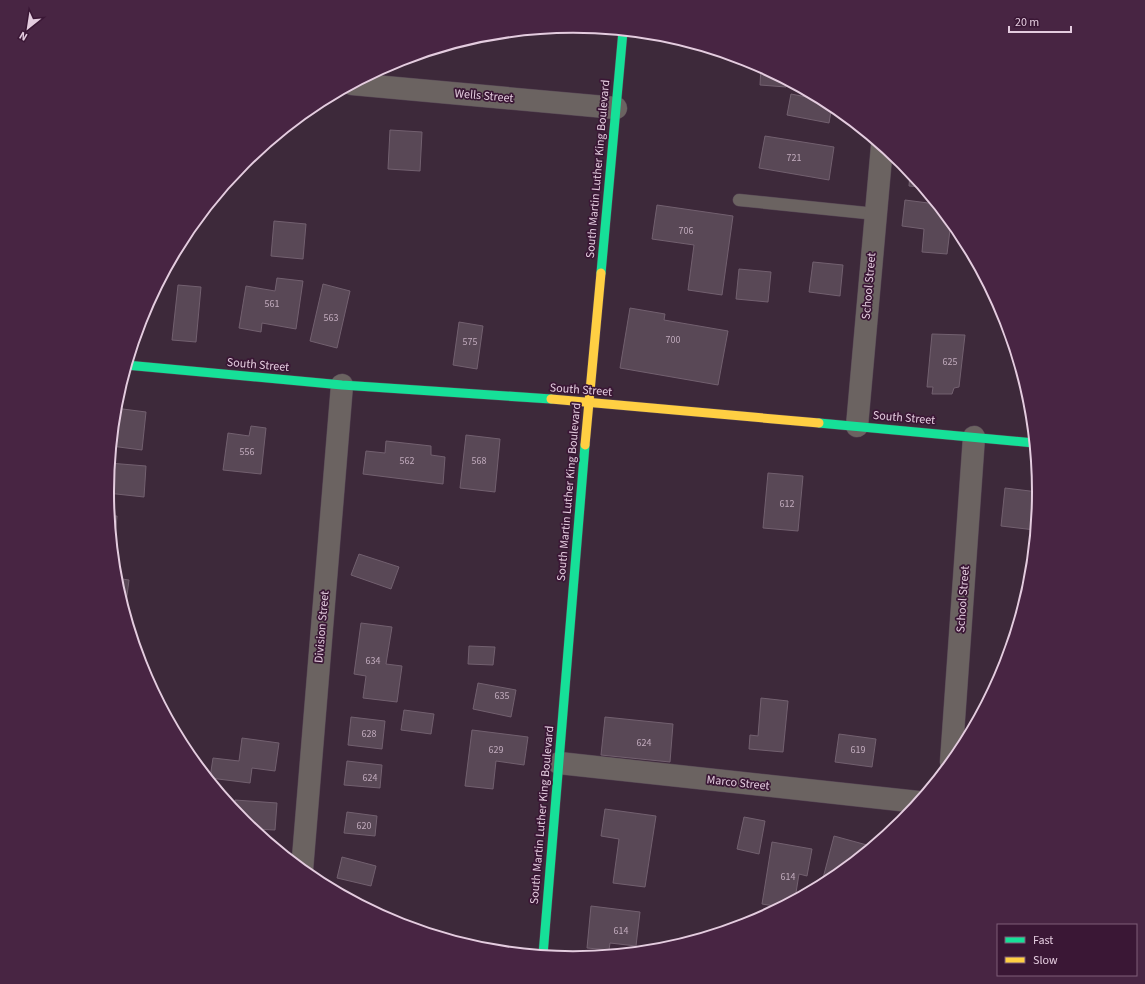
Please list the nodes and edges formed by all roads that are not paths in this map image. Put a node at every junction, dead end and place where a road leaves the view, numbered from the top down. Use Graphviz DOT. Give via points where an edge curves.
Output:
graph roads {
  1 [pos="623,36"];
  2 [pos="360,85"];
  3 [pos="616,108"];
  4 [pos="881,153"];
  5 [pos="739,200"];
  6 [pos="876,214"];
  7 [pos="131,365"];
  8 [pos="342,385"];
  9 [pos="589,402"];
  10 [pos="857,426"];
  11 [pos="974,437"];
  12 [pos="1029,443"];
  13 [pos="952,750"];
  14 [pos="559,763"];
  15 [pos="912,801"];
  16 [pos="303,863"];
  17 [pos="543,950"];
  1 -- 3 [label="street, South Martin Luther King Boulevard"];
  2 -- 3 [label="street, Wells Street"];
  3 -- 9 [label="street, South Martin Luther King Boulevard"];
  4 -- 6 [label="street, School Street"];
  5 -- 6 [label="lane"];
  6 -- 10 [label="street, School Street"];
  7 -- 8 [label="street, South Street"];
  8 -- 9 [label="street, South Street"];
  8 -- 16 [label="street, Division Street"];
  9 -- 10 [label="street, South Street"];
  9 -- 14 [label="street, South Martin Luther King Boulevard"];
  10 -- 11 [label="street, South Street"];
  11 -- 12 [label="street, South Street"];
  11 -- 13 [label="street, School Street"];
  14 -- 15 [label="street, Marco Street"];
  14 -- 17 [label="street, South Martin Luther King Boulevard"];
}
